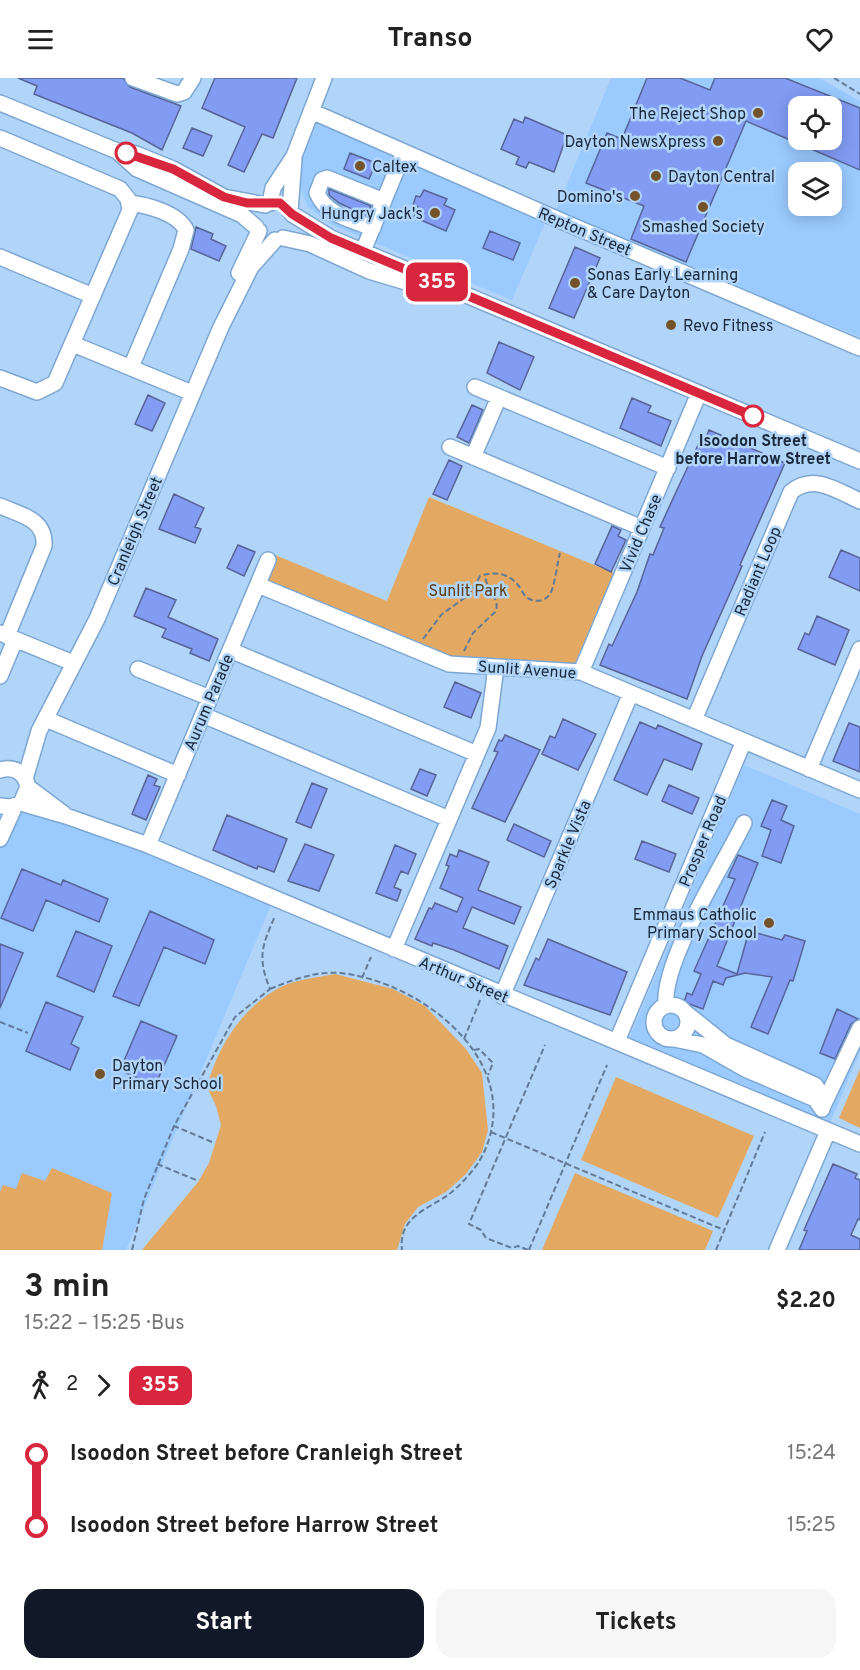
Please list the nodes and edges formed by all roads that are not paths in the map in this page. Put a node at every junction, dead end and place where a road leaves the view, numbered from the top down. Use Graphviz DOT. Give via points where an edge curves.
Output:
graph roads {
  1 [pos="133,78"];
  2 [pos="193,78"];
  3 [pos="324,78"];
  4 [pos="0,103"];
  5 [pos="311,111"];
  6 [pos="0,138"];
  7 [pos="117,151"];
  8 [pos="404,152"];
  9 [pos="294,156"];
  10 [pos="384,201"];
  11 [pos="129,203"];
  12 [pos="267,204"];
  13 [pos="291,213"];
  14 [pos="373,228"];
  15 [pos="257,229"];
  16 [pos="279,239"];
  17 [pos="363,251"];
  18 [pos="0,257"];
  19 [pos="93,296"];
  20 [pos="221,327"];
  21 [pos="580,341"];
  22 [pos="73,344"];
  23 [pos="860,348"];
  24 [pos="131,367"];
  25 [pos="0,378"];
  26 [pos="475,387"];
  27 [pos="192,393"];
  28 [pos="699,393"];
  29 [pos="499,397"];
  30 [pos="450,447"];
  31 [pos="474,457"];
  32 [pos="860,461"];
  33 [pos="668,468"];
  34 [pos="860,501"];
  35 [pos="0,506"];
  36 [pos="642,528"];
  37 [pos="268,560"];
  38 [pos="258,585"];
  39 [pos="7,636"];
  40 [pos="860,649"];
  41 [pos="230,650"];
  42 [pos="73,663"];
  43 [pos="496,667"];
  44 [pos="138,669"];
  45 [pos="581,672"];
  46 [pos="0,676"];
  47 [pos="631,693"];
  48 [pos="210,698"];
  49 [pos="203,715"];
  50 [pos="694,720"];
  51 [pos="42,725"];
  52 [pos="744,741"];
  53 [pos="477,754"];
  54 [pos="3,769"];
  55 [pos="809,769"];
  56 [pos="178,775"];
  57 [pos="26,783"];
  58 [pos="860,790"];
  59 [pos="12,805"];
  60 [pos="66,816"];
  61 [pos="449,819"];
  62 [pos="744,823"];
  63 [pos="0,839"];
  64 [pos="148,845"];
  65 [pos="394,949"];
  66 [pos="502,996"];
  67 [pos="666,1005"];
  68 [pos="686,1012"];
  69 [pos="860,1028"];
  70 [pos="674,1039"];
  71 [pos="617,1041"];
  72 [pos="822,1109"];
  73 [pos="814,1124"];
  74 [pos="828,1131"];
  75 [pos="860,1144"];
  76 [pos="777,1250"];
  1 -- 2 [label="street" via="177,94 184,92"];
  3 -- 5 [label="street"];
  4 -- 7 [label="street"];
  5 -- 8 [label="street, Repton Street"];
  5 -- 9 [label="street"];
  6 -- 11 [label="street" via="120,189"];
  7 -- 12 [label="street" via="173,169 224,197"];
  7 -- 15 [label="street" via="137,169 242,215"];
  8 -- 10 [label="street"];
  8 -- 23 [label="street, Repton Street"];
  9 -- 12 [label="street"];
  9 -- 13 [label="street"];
  10 -- 14 [label="street"];
  10 -- 14 [label="street" via="327,178 322,180 317,193 321,203 332,212"];
  11 -- 19 [label="street" via="128,218"];
  11 -- 24 [label="street" via="146,205 179,222 186,230"];
  12 -- 13 [label="street" via="280,203"];
  12 -- 15 [label="street" via="256,217"];
  13 -- 16 [label="street" via="291,230"];
  13 -- 17 [label="street" via="331,238"];
  14 -- 17 [label="street"];
  15 -- 16 [label="street" via="266,238"];
  15 -- 20 [label="street, Cranleigh Street"];
  16 -- 20 [label="street, Cranleigh Street" via="251,267"];
  16 -- 21 [label="street" via="310,244 369,271 453,296 500,319"];
  17 -- 21 [label="street"];
  18 -- 19 [label="street"];
  19 -- 22 [label="street"];
  20 -- 27 [label="street, Cranleigh Street"];
  21 -- 28 [label="street"];
  22 -- 24 [label="street"];
  22 -- 25 [label="street" via="50,388 36,392"];
  24 -- 27 [label="street"];
  26 -- 29 [label="street"];
  27 -- 42 [label="street, Cranleigh Street" via="97,619"];
  28 -- 32 [label="street"];
  28 -- 33 [label="street, Vivid Chase"];
  29 -- 31 [label="street"];
  29 -- 33 [label="street"];
  30 -- 31 [label="street"];
  31 -- 36 [label="street"];
  33 -- 36 [label="street, Vivid Chase"];
  34 -- 50 [label="street, Radiant Loop" via="815,481 791,492"];
  35 -- 39 [label="street" via="38,523 45,537"];
  36 -- 45 [label="street, Vivid Chase"];
  37 -- 38 [label="street, Aurum Parade"];
  38 -- 41 [label="street, Aurum Parade"];
  38 -- 43 [label="street, Sunlit Avenue" via="438,660"];
  39 -- 42 [label="street"];
  39 -- 46 [label="street"];
  40 -- 55 [label="street"];
  41 -- 48 [label="street, Aurum Parade"];
  41 -- 53 [label="street"];
  42 -- 51 [label="street, Cranleigh Street"];
  43 -- 45 [label="street, Sunlit Avenue"];
  43 -- 53 [label="street" via="490,718"];
  44 -- 48 [label="street"];
  45 -- 47 [label="street, Sunlit Avenue"];
  47 -- 50 [label="street, Sunlit Avenue"];
  47 -- 66 [label="street, Sparkle Vista"];
  48 -- 49 [label="street, Aurum Parade"];
  49 -- 56 [label="street, Aurum Parade"];
  49 -- 61 [label="street"];
  50 -- 52 [label="street, Sunlit Avenue"];
  51 -- 54 [label="street, Cranleigh Street"];
  51 -- 56 [label="street"];
  51 -- 57 [label="street, Cranleigh Street"];
  52 -- 55 [label="street, Sunlit Avenue"];
  52 -- 71 [label="street, Prosper Road"];
  53 -- 61 [label="street"];
  54 -- 57 [label="street, Arthur Street" via="18,771"];
  55 -- 58 [label="street, Sunlit Avenue"];
  56 -- 64 [label="street, Aurum Parade"];
  57 -- 59 [label="street, Cranleigh Street"];
  57 -- 60 [label="street, Arthur Street"];
  59 -- 60 [label="street, Arthur Street"];
  59 -- 63 [label="street"];
  60 -- 64 [label="street, Arthur Street"];
  61 -- 65 [label="street"];
  62 -- 67 [label="street" via="690,924 667,984"];
  64 -- 65 [label="street, Arthur Street"];
  65 -- 66 [label="street, Arthur Street"];
  66 -- 71 [label="street, Arthur Street"];
  67 -- 68 [label="street" via="678,1005"];
  67 -- 70 [label="street" via="657,1012 654,1023 658,1033"];
  68 -- 70 [label="street" via="687,1029"];
  68 -- 72 [label="street" via="726,1045 814,1085 821,1094"];
  69 -- 72 [label="street"];
  70 -- 72 [label="street" via="703,1045 745,1069 815,1099"];
  71 -- 73 [label="street, Arthur Street"];
  72 -- 73 [label="street"];
  73 -- 74 [label="street, Arthur Street"];
  74 -- 75 [label="street, Arthur Street"];
  74 -- 76 [label="street"];
}
